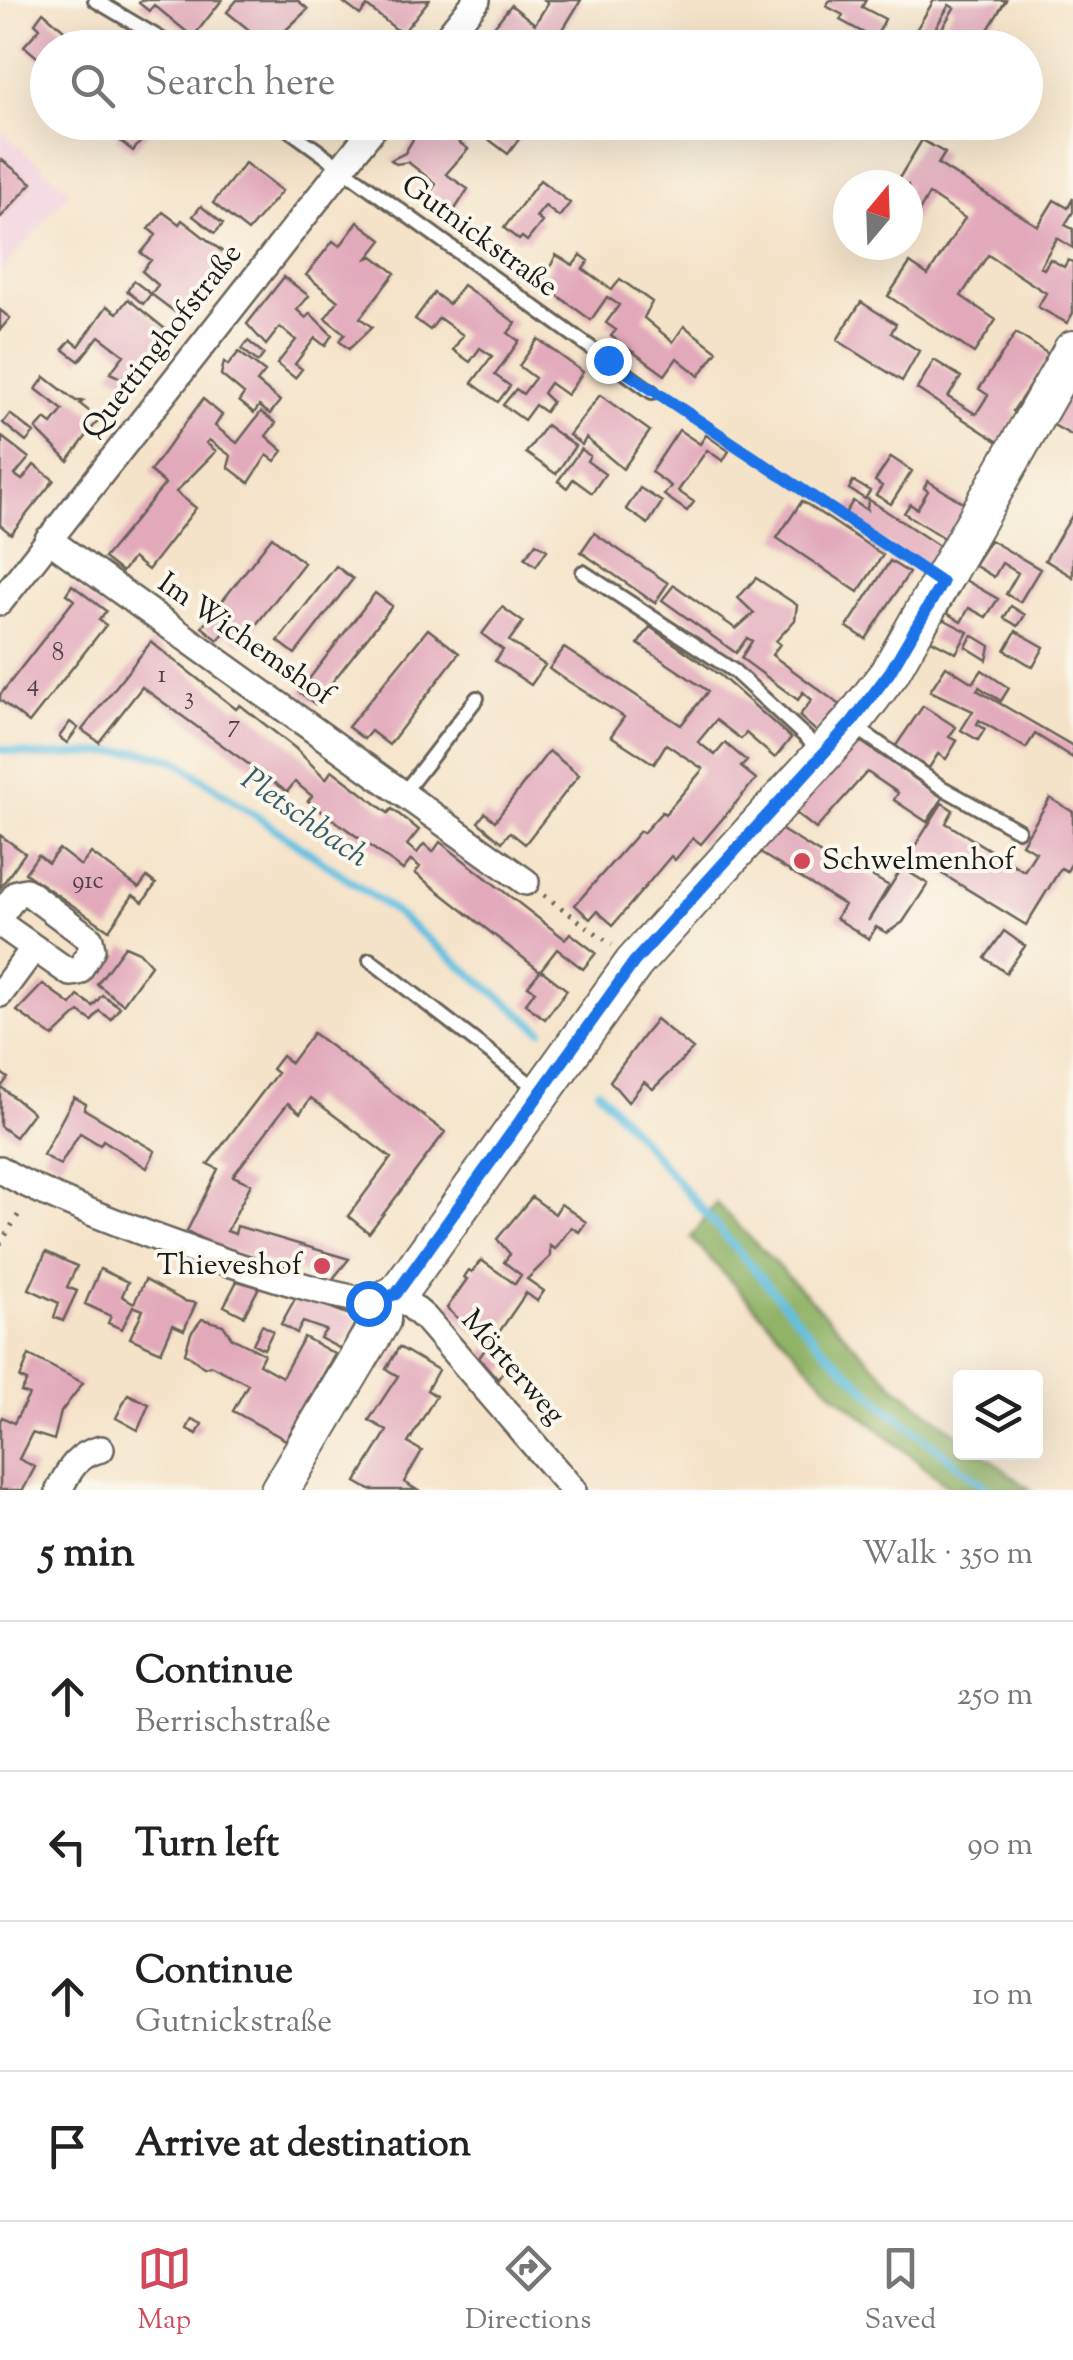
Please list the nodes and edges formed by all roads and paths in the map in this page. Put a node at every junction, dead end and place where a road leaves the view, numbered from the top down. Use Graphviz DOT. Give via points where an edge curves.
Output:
graph roads {
  1 [pos="95,0"];
  2 [pos="476,0"];
  3 [pos="146,30"];
  4 [pos="452,30"];
  5 [pos="302,140"];
  6 [pos="363,140"];
  7 [pos="340,169"];
  8 [pos="1073,350"];
  9 [pos="652,392"];
  10 [pos="48,539"];
  11 [pos="583,572"];
  12 [pos="942,583"];
  13 [pos="0,602"];
  14 [pos="477,698"];
  15 [pos="851,723"];
  16 [pos="824,753"];
  17 [pos="406,792"];
  18 [pos="1018,830"];
  19 [pos="526,882"];
  20 [pos="34,948"];
  21 [pos="370,960"];
  22 [pos="634,962"];
  23 [pos="0,994"];
  24 [pos="538,1091"];
  25 [pos="0,1169"];
  26 [pos="30,1188"];
  27 [pos="0,1244"];
  28 [pos="389,1297"];
  29 [pos="101,1448"];
  30 [pos="59,1490"];
  31 [pos="280,1490"];
  32 [pos="573,1490"];
  1 -- 3 [label="lane"];
  2 -- 4 [label="street"];
  5 -- 7 [label="lane, Gutnickstraße"];
  6 -- 7 [label="street, Quettinghofstraße"];
  7 -- 9 [label="lane, Gutnickstraße"];
  7 -- 10 [label="street, Quettinghofstraße"];
  8 -- 12 [label="street"];
  9 -- 12 [label="path"];
  10 -- 13 [label="street, Quettinghofstraße"];
  10 -- 17 [label="street, Im Wichemshof"];
  11 -- 16 [label="lane" via="734,671"];
  12 -- 15 [label="street"];
  14 -- 17 [label="lane"];
  15 -- 16 [label="street"];
  15 -- 18 [label="lane" via="940,787"];
  16 -- 22 [label="street"];
  17 -- 19 [label="street, Im Wichemshof"];
  19 -- 22 [label="path"];
  20 -- 23 [label="street"];
  21 -- 24 [label="lane"];
  22 -- 24 [label="street"];
  24 -- 28 [label="street"];
  25 -- 26 [label="street"];
  26 -- 27 [label="path"];
  26 -- 28 [label="street" via="338,1296"];
  28 -- 31 [label="street"];
  28 -- 32 [label="street, Mörterweg" via="426,1318"];
  29 -- 30 [label="street" via="71,1466"];
}
